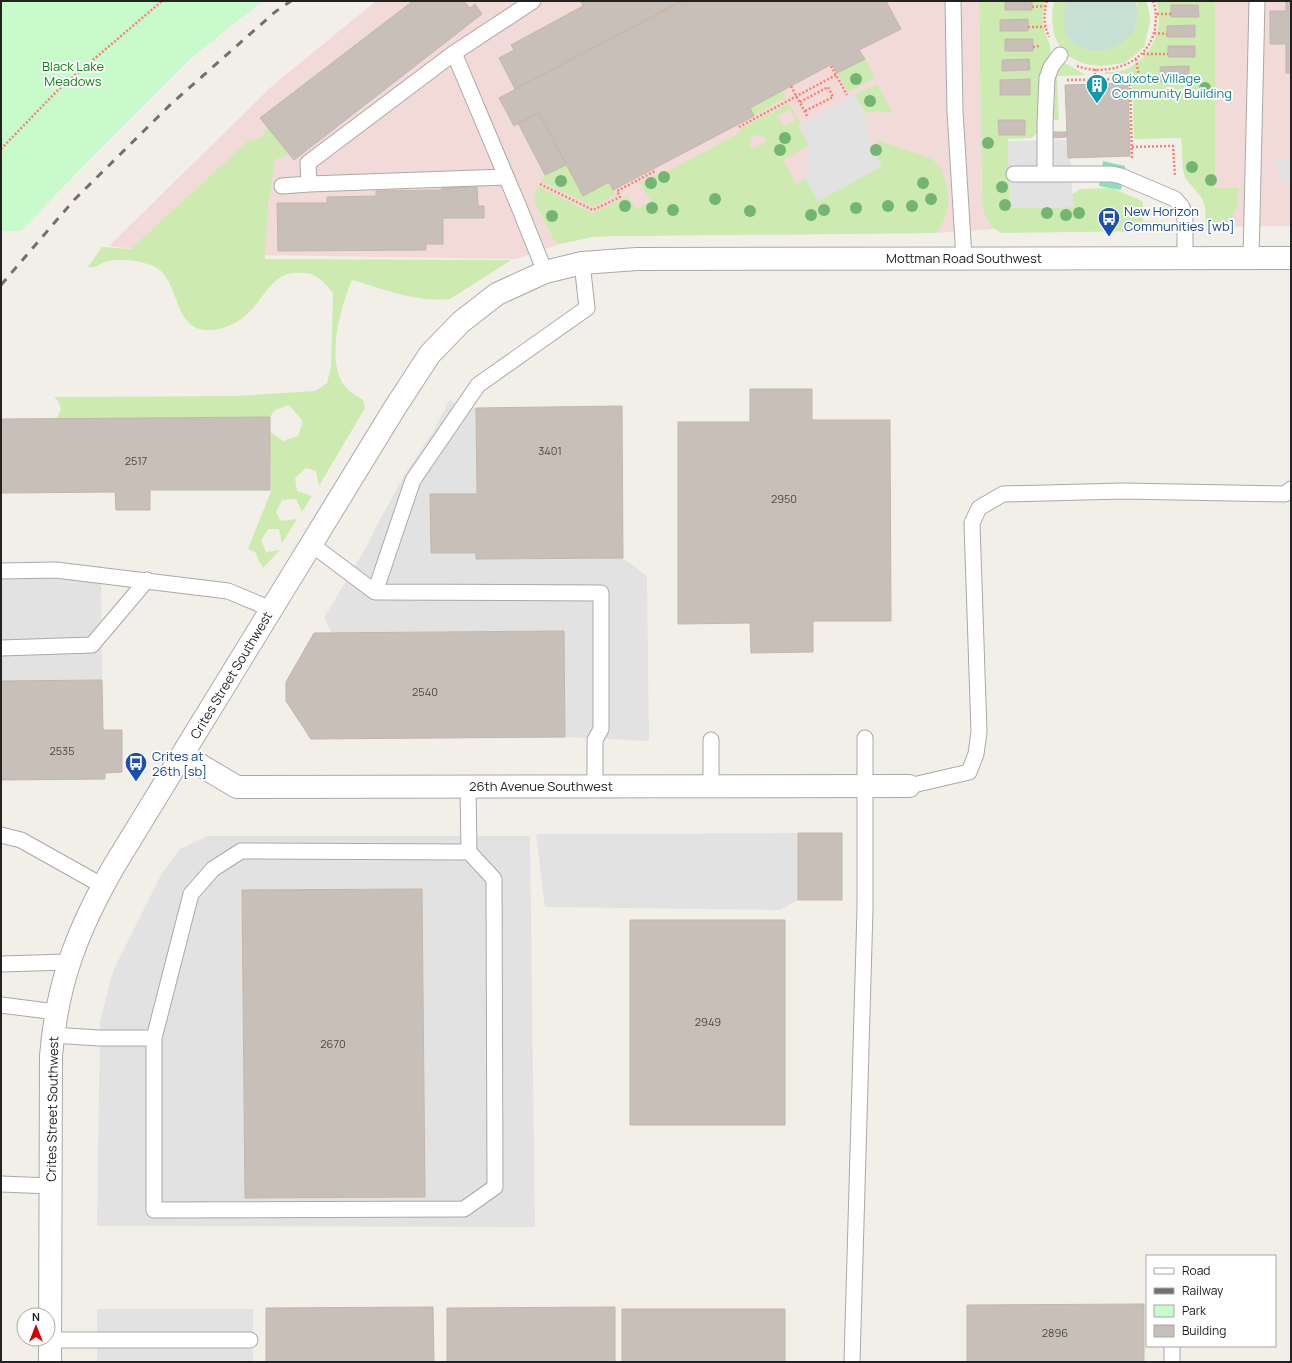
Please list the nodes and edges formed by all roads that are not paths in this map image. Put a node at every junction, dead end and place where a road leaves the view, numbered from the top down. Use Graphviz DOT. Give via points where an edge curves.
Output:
graph roads {
  1 [pos="533,1"];
  2 [pos="953,1"];
  3 [pos="1257,1"];
  4 [pos="454,53"];
  5 [pos="1060,55"];
  6 [pos="1014,174"];
  7 [pos="1045,174"];
  8 [pos="506,177"];
  9 [pos="308,184"];
  10 [pos="282,186"];
  11 [pos="964,258"];
  12 [pos="1252,258"];
  13 [pos="1291,258"];
  14 [pos="637,259"];
  15 [pos="1185,259"];
  16 [pos="582,263"];
  17 [pos="545,272"];
  18 [pos="1291,489"];
  19 [pos="312,544"];
  20 [pos="1,571"];
  21 [pos="147,580"];
  22 [pos="375,592"];
  23 [pos="271,609"];
  24 [pos="1,648"];
  25 [pos="865,738"];
  26 [pos="710,740"];
  27 [pos="183,754"];
  28 [pos="595,786"];
  29 [pos="710,786"];
  30 [pos="866,786"];
  31 [pos="909,786"];
  32 [pos="468,787"];
  33 [pos="1,835"];
  34 [pos="469,852"];
  35 [pos="103,886"];
  36 [pos="68,962"];
  37 [pos="1,964"];
  38 [pos="1,1005"];
  39 [pos="56,1012"];
  40 [pos="52,1035"];
  41 [pos="154,1038"];
  42 [pos="1,1184"];
  43 [pos="50,1186"];
  44 [pos="50,1307"];
  45 [pos="56,1340"];
  46 [pos="250,1340"];
  47 [pos="50,1347"];
  48 [pos="1172,1347"];
  49 [pos="50,1362"];
  50 [pos="852,1362"];
  51 [pos="1172,1362"];
  1 -- 4 [label="lane"];
  2 -- 11 [label="lane" via="955,110"];
  3 -- 12 [label="lane"];
  4 -- 8 [label="lane"];
  4 -- 9 [label="lane" via="308,163"];
  5 -- 7 [label="lane" via="1047,78"];
  6 -- 7 [label="lane"];
  7 -- 15 [label="lane" via="1112,174 1175,199 1185,216"];
  8 -- 9 [label="lane"];
  8 -- 17 [label="lane"];
  9 -- 10 [label="lane"];
  11 -- 14 [label="street, Mottman Road Southwest"];
  11 -- 15 [label="street, Mottman Road Southwest"];
  12 -- 13 [label="street, Mottman Road Southwest"];
  12 -- 15 [label="street, Mottman Road Southwest"];
  14 -- 16 [label="street, Crites Street Southwest"];
  16 -- 17 [label="street, Crites Street Southwest"];
  16 -- 22 [label="lane" via="587,308 478,385 413,480"];
  17 -- 19 [label="street, Crites Street Southwest" via="497,294 461,322 430,354"];
  18 -- 31 [label="lane" via="1285,494 1123,491 1003,494 979,508 972,523 979,732 976,754 969,772"];
  19 -- 22 [label="lane"];
  19 -- 23 [label="street, Crites Street Southwest"];
  20 -- 21 [label="lane" via="56,570"];
  21 -- 23 [label="lane" via="228,591"];
  21 -- 24 [label="lane" via="92,645"];
  22 -- 28 [label="lane" via="601,593 601,729 595,740"];
  23 -- 27 [label="street, Crites Street Southwest"];
  25 -- 30 [label="lane"];
  26 -- 29 [label="lane"];
  27 -- 32 [label="street, 26th Avenue Southwest" via="237,787"];
  27 -- 35 [label="street, Crites Street Southwest"];
  28 -- 29 [label="street, 26th Avenue Southwest"];
  28 -- 32 [label="street, 26th Avenue Southwest"];
  29 -- 30 [label="street, 26th Avenue Southwest"];
  30 -- 31 [label="street, 26th Avenue Southwest"];
  30 -- 50 [label="lane"];
  32 -- 34 [label="lane"];
  33 -- 35 [label="lane" via="21,840"];
  34 -- 41 [label="lane" via="240,851 213,869 191,894"];
  34 -- 41 [label="lane" via="494,879 495,1187 464,1210 154,1210"];
  35 -- 36 [label="street, Crites Street Southwest"];
  36 -- 37 [label="lane"];
  36 -- 39 [label="street, Crites Street Southwest"];
  38 -- 39 [label="lane"];
  39 -- 40 [label="street, Crites Street Southwest"];
  40 -- 41 [label="lane"];
  40 -- 43 [label="street, Crites Street Southwest"];
  42 -- 43 [label="lane"];
  43 -- 44 [label="street, Crites Street Southwest"];
  45 -- 46 [label="lane"];
  47 -- 49 [label="street, Crites Street Southwest"];
  48 -- 51 [label="lane"];
}
